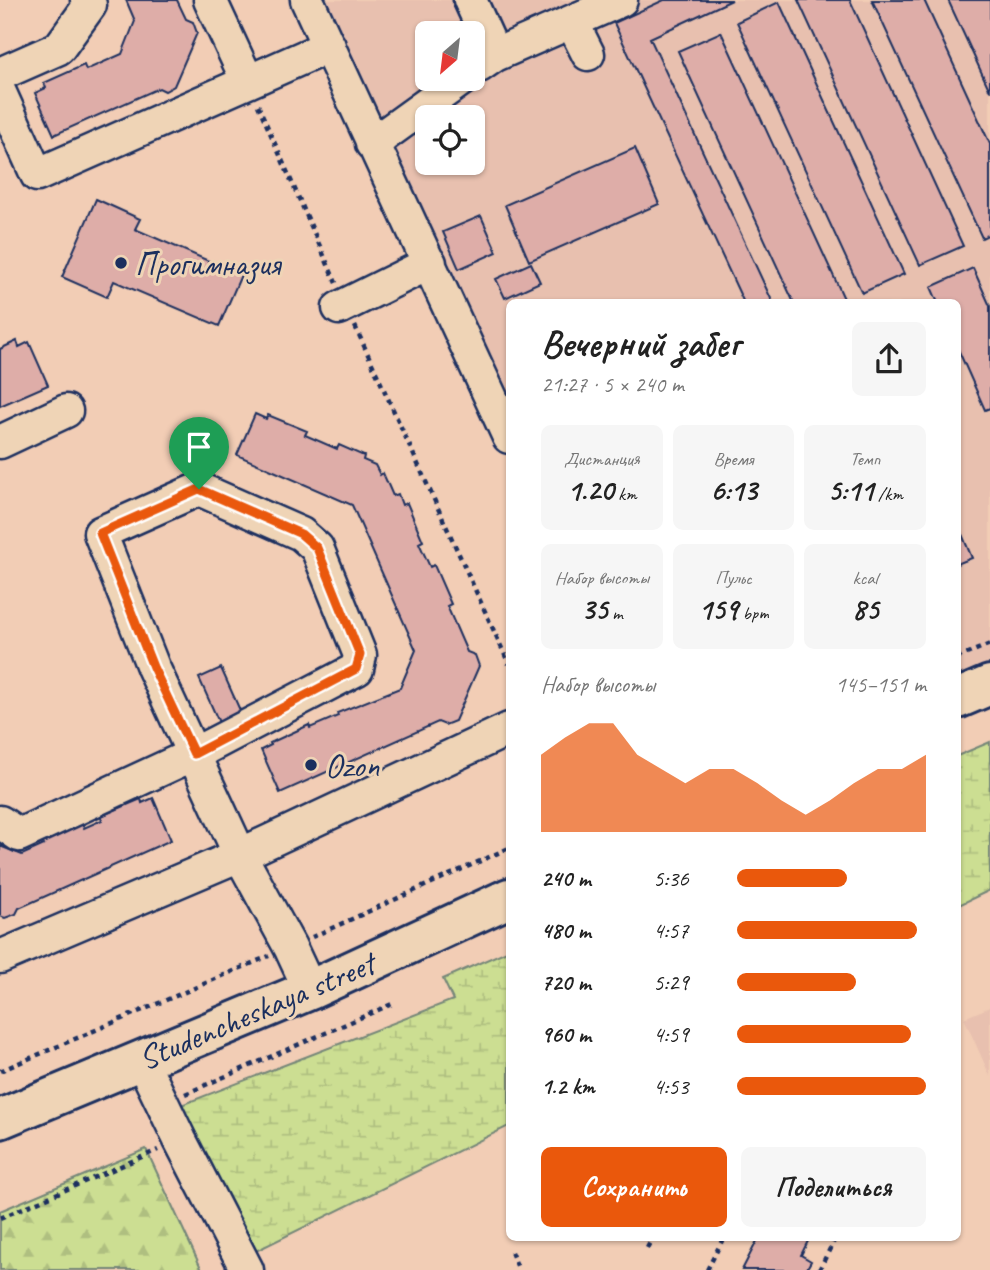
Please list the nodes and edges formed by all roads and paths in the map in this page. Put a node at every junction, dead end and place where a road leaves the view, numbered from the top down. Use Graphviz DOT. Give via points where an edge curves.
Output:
graph roads {
  1 [pos="87,0"];
  2 [pos="210,0"];
  3 [pos="307,0"];
  4 [pos="470,0"];
  5 [pos="621,0"];
  6 [pos="475,21"];
  7 [pos="572,22"];
  8 [pos="329,46"];
  9 [pos="588,54"];
  10 [pos="485,63"];
  11 [pos="0,74"];
  12 [pos="248,82"];
  13 [pos="445,91"];
  14 [pos="0,93"];
  15 [pos="372,144"];
  16 [pos="430,263"];
  17 [pos="342,307"];
  18 [pos="66,411"];
  19 [pos="506,430"];
  20 [pos="0,442"];
  21 [pos="990,644"];
  22 [pos="961,657"];
  23 [pos="506,658"];
  24 [pos="990,685"];
  25 [pos="961,697"];
  26 [pos="506,730"];
  27 [pos="194,754"];
  28 [pos="0,822"];
  29 [pos="506,849"];
  30 [pos="240,855"];
  31 [pos="506,899"];
  32 [pos="290,947"];
  33 [pos="0,957"];
  34 [pos="310,990"];
  35 [pos="392,1004"];
  36 [pos="141,1059"];
  37 [pos="0,1071"];
  38 [pos="163,1106"];
  39 [pos="0,1119"];
  40 [pos="167,1146"];
  41 [pos="0,1218"];
  42 [pos="651,1241"];
  43 [pos="722,1241"];
  44 [pos="834,1241"];
  45 [pos="648,1248"];
  46 [pos="512,1252"];
  47 [pos="247,1270"];
  48 [pos="519,1270"];
  49 [pos="707,1270"];
  50 [pos="819,1270"];
  1 -- 11 [label="lane" via="90,5 58,48"];
  2 -- 12 [label="lane"];
  3 -- 8 [label="lane"];
  4 -- 6 [label="lane"];
  5 -- 7 [label="lane"];
  7 -- 9 [label="lane"];
  7 -- 10 [label="lane"];
  8 -- 12 [label="lane"];
  8 -- 15 [label="lane"];
  12 -- 14 [label="lane" via="37,175"];
  12 -- 17 [label="path"];
  13 -- 15 [label="lane"];
  15 -- 16 [label="lane"];
  16 -- 17 [label="lane"];
  16 -- 19 [label="lane"];
  17 -- 23 [label="path"];
  18 -- 20 [label="lane"];
  21 -- 22 [label="path"];
  24 -- 25 [label="main road"];
  26 -- 30 [label="lane"];
  27 -- 27 [label="lane" via="153,667 100,533 199,489 301,534 317,548 360,655 356,669"];
  27 -- 28 [label="lane" via="19,835"];
  27 -- 30 [label="lane"];
  29 -- 32 [label="path"];
  30 -- 32 [label="lane"];
  30 -- 33 [label="lane"];
  31 -- 34 [label="main road, Studencheskaya street"];
  32 -- 34 [label="lane"];
  32 -- 37 [label="path"];
  34 -- 36 [label="main road, Studencheskaya street"];
  35 -- 38 [label="path"];
  36 -- 38 [label="lane"];
  36 -- 39 [label="main road, Studencheskaya street"];
  38 -- 47 [label="lane"];
  40 -- 41 [label="path"];
  42 -- 45 [label="path"];
  43 -- 49 [label="path"];
  44 -- 50 [label="path"];
  46 -- 48 [label="path"];
}
